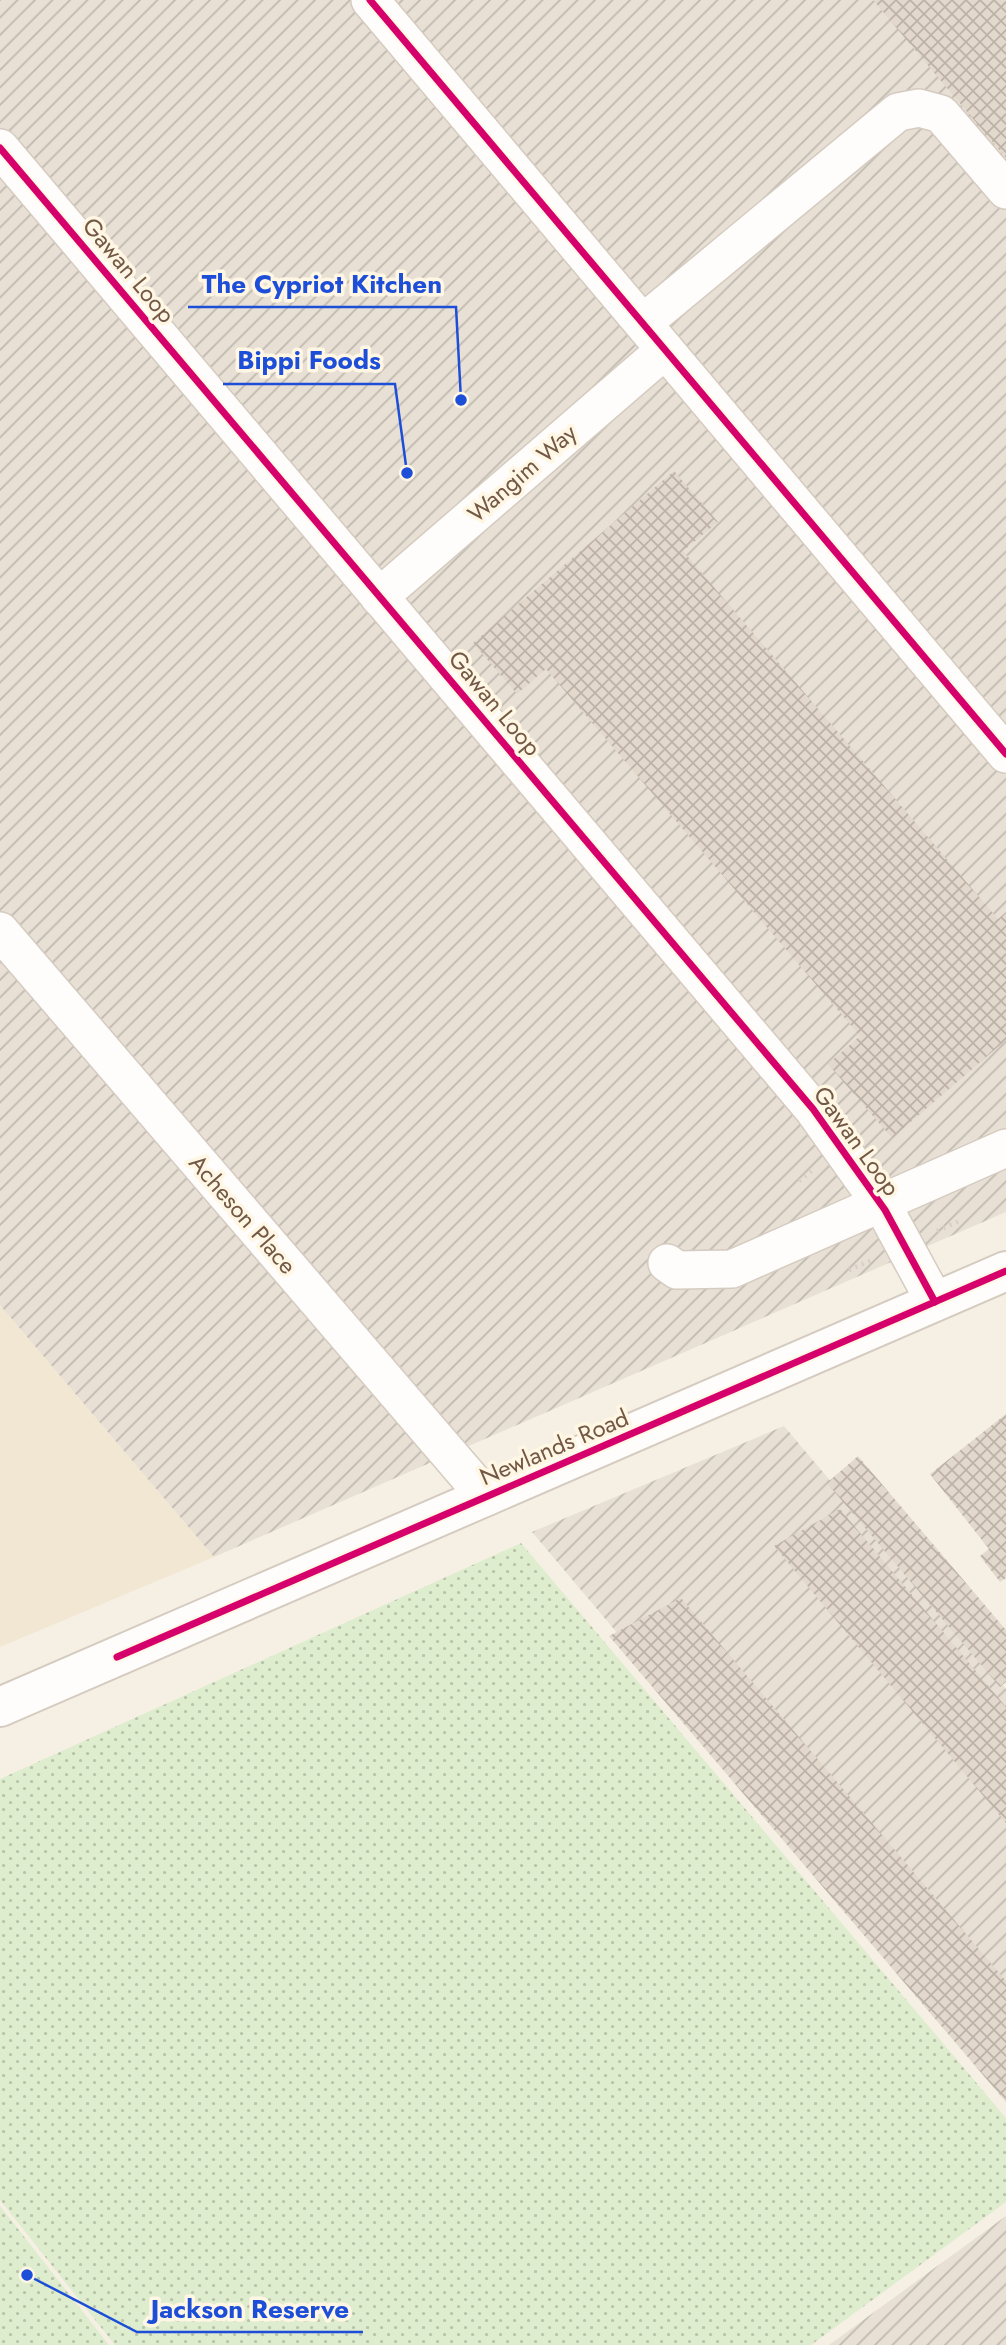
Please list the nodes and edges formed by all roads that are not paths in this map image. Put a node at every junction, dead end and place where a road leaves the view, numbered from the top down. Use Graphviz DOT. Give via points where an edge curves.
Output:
graph roads {
  1 [pos="370,0"];
  2 [pos="0,148"];
  3 [pos="1006,190"];
  4 [pos="654,337"];
  5 [pos="379,597"];
  6 [pos="1006,754"];
  7 [pos="0,931"];
  8 [pos="1006,1148"];
  9 [pos="881,1205"];
  10 [pos="667,1263"];
  11 [pos="1006,1271"];
  12 [pos="935,1302"];
  13 [pos="486,1497"];
  14 [pos="0,1707"];
  1 -- 4 [label="street"];
  2 -- 5 [label="street, Gawan Loop"];
  3 -- 4 [label="street, Wangim Way" via="941,114 919,108 898,112"];
  4 -- 5 [label="street, Wangim Way"];
  4 -- 6 [label="street"];
  5 -- 9 [label="street, Gawan Loop" via="813,1109"];
  7 -- 13 [label="street, Acheson Place"];
  8 -- 9 [label="street"];
  9 -- 10 [label="street" via="732,1269 677,1270"];
  9 -- 12 [label="street, Gawan Loop"];
  11 -- 12 [label="street, Newlands Road"];
  12 -- 13 [label="street, Newlands Road"];
  13 -- 14 [label="street, Newlands Road"];
}
